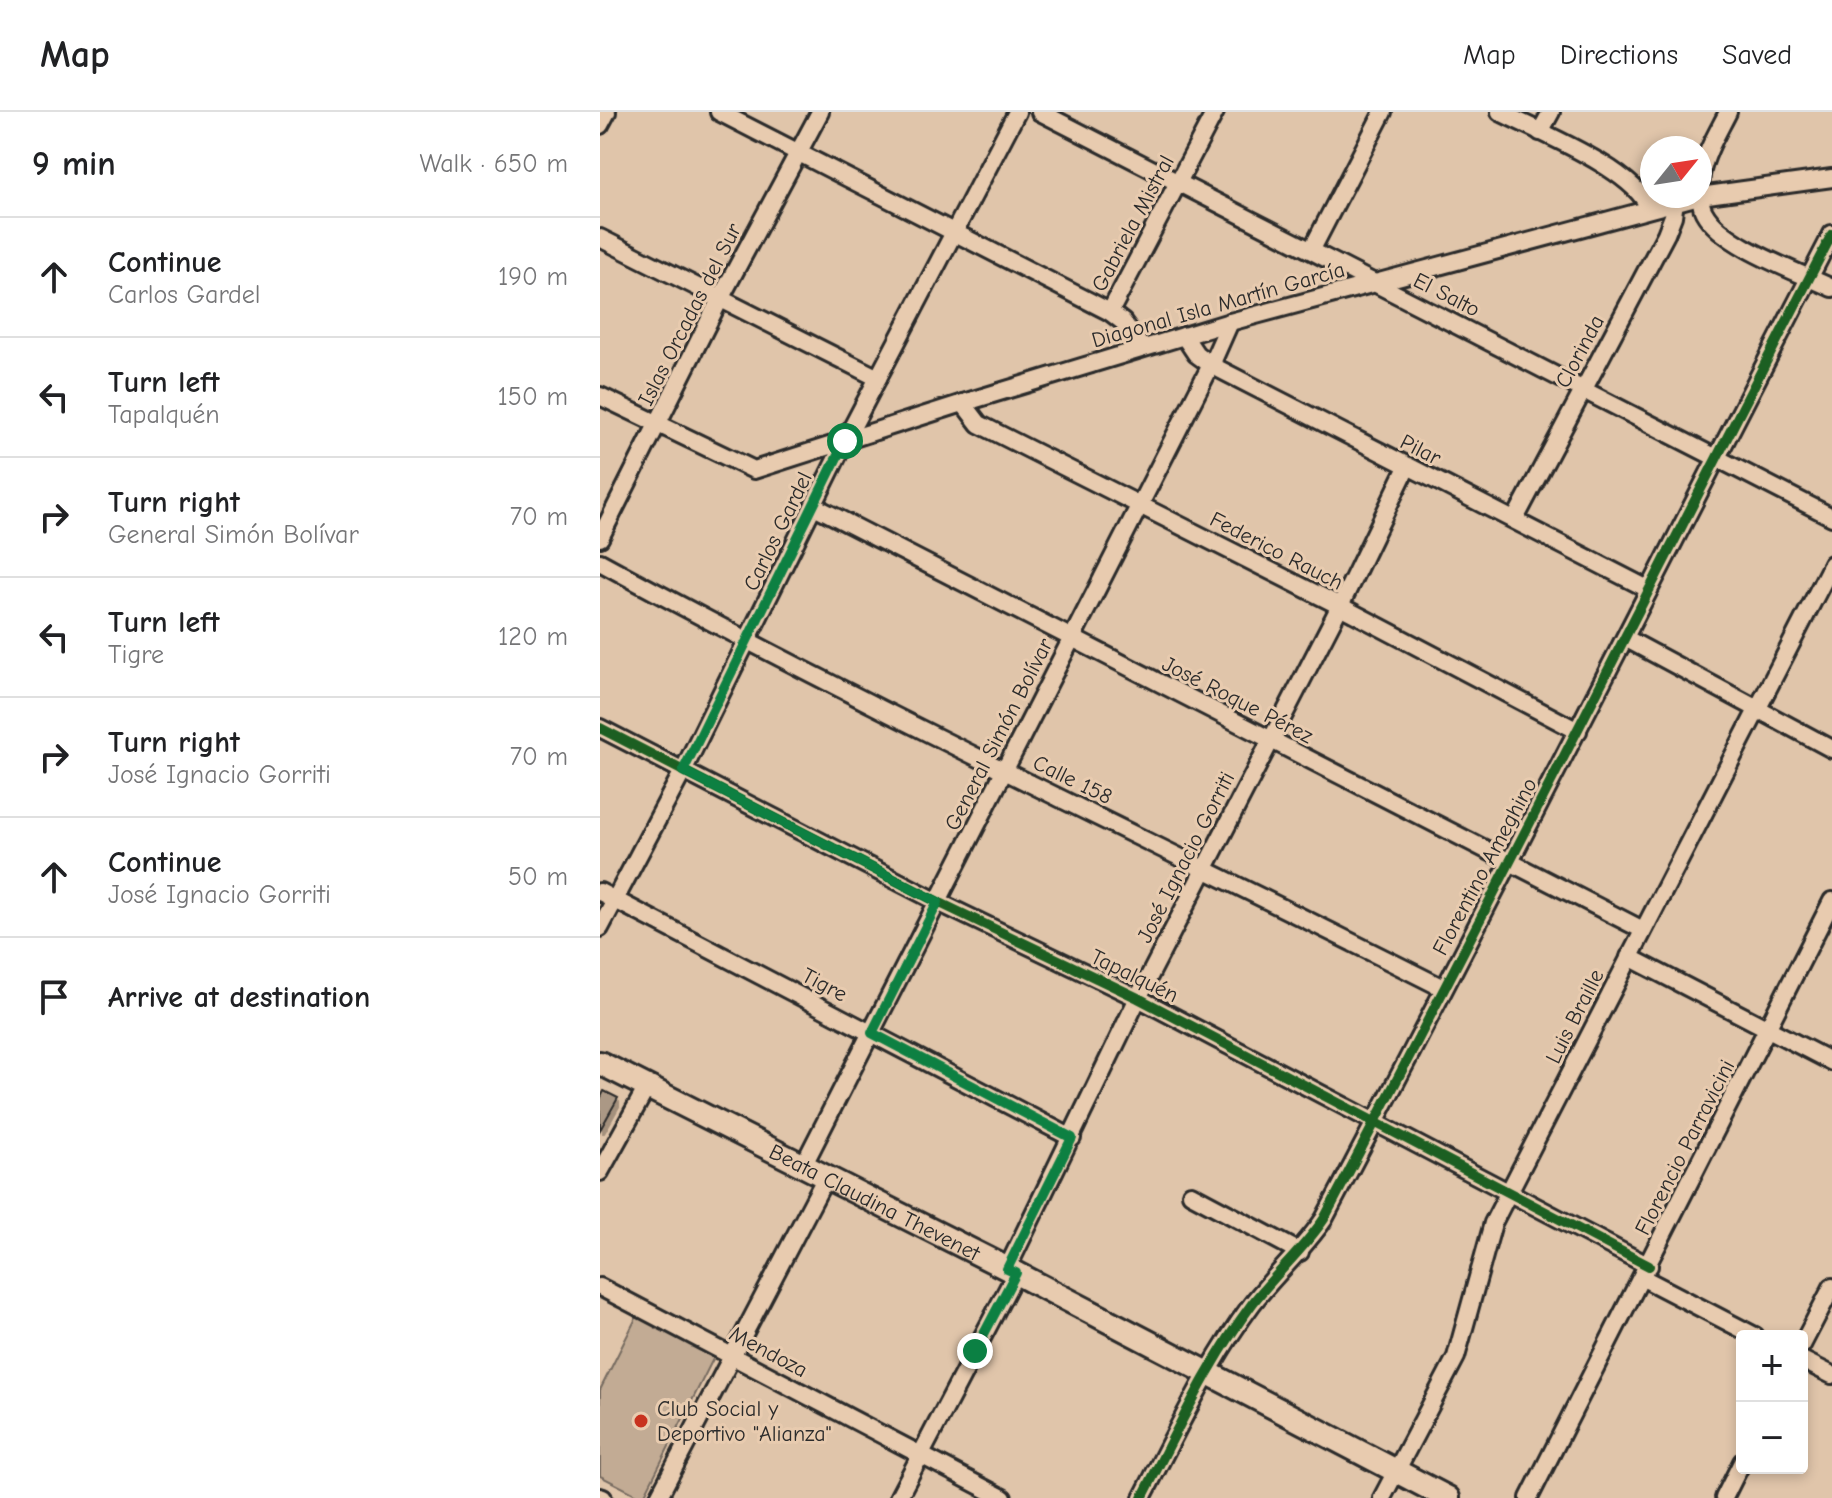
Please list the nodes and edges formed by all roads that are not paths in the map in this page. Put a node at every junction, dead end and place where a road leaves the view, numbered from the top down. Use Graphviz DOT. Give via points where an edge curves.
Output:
graph roads {
  1 [pos="607,112"];
  2 [pos="719,112"];
  3 [pos="820,112"];
  4 [pos="1017,112"];
  5 [pos="1040,112"];
  6 [pos="1215,112"];
  7 [pos="1383,112"];
  8 [pos="1500,112"];
  9 [pos="1551,112"];
  10 [pos="1728,112"];
  11 [pos="600,125"];
  12 [pos="1540,132"];
  13 [pos="1712,148"];
  14 [pos="800,152"];
  15 [pos="1832,178"];
  16 [pos="1179,183"];
  17 [pos="1640,192"];
  18 [pos="1712,194"];
  19 [pos="1649,208"];
  20 [pos="1674,208"];
  21 [pos="1702,208"];
  22 [pos="955,232"];
  23 [pos="1832,234"];
  24 [pos="600,238"];
  25 [pos="1312,249"];
  26 [pos="1810,277"];
  27 [pos="1377,282"];
  28 [pos="1832,288"];
  29 [pos="720,299"];
  30 [pos="1110,312"];
  31 [pos="1230,322"];
  32 [pos="1184,336"];
  33 [pos="1142,348"];
  34 [pos="1211,365"];
  35 [pos="878,378"];
  36 [pos="1584,390"];
  37 [pos="600,396"];
  38 [pos="963,403"];
  39 [pos="657,423"];
  40 [pos="845,441"];
  41 [pos="1715,459"];
  42 [pos="1407,467"];
  43 [pos="1139,505"];
  44 [pos="814,506"];
  45 [pos="1832,517"];
  46 [pos="1515,519"];
  47 [pos="600,538"];
  48 [pos="600,562"];
  49 [pos="1832,564"];
  50 [pos="1648,589"];
  51 [pos="1340,606"];
  52 [pos="1071,638"];
  53 [pos="1625,638"];
  54 [pos="747,642"];
  55 [pos="1758,709"];
  56 [pos="600,728"];
  57 [pos="1578,731"];
  58 [pos="1271,740"];
  59 [pos="1832,749"];
  60 [pos="1004,770"];
  61 [pos="683,771"];
  62 [pos="1509,861"];
  63 [pos="1203,867"];
  64 [pos="608,896"];
  65 [pos="1832,901"];
  66 [pos="938,902"];
  67 [pos="600,928"];
  68 [pos="1643,930"];
  69 [pos="1629,957"];
  70 [pos="1443,988"];
  71 [pos="1138,998"];
  72 [pos="1768,1029"];
  73 [pos="872,1033"];
  74 [pos="1832,1062"];
  75 [pos="600,1063"];
  76 [pos="647,1087"];
  77 [pos="1375,1122"];
  78 [pos="1072,1138"];
  79 [pos="803,1166"];
  80 [pos="600,1171"];
  81 [pos="826,1177"];
  82 [pos="1509,1191"];
  83 [pos="1191,1194"];
  84 [pos="1300,1252"];
  85 [pos="1011,1271"];
  86 [pos="1646,1272"];
  87 [pos="600,1287"];
  88 [pos="1832,1287"];
  89 [pos="1745,1330"];
  90 [pos="1808,1333"];
  91 [pos="732,1357"];
  92 [pos="1808,1363"];
  93 [pos="1208,1373"];
  94 [pos="1832,1375"];
  95 [pos="920,1455"];
  96 [pos="1396,1471"];
  97 [pos="1736,1474"];
  98 [pos="658,1498"];
  99 [pos="898,1498"];
  100 [pos="1003,1498"];
  101 [pos="1142,1498"];
  102 [pos="1382,1498"];
  103 [pos="1448,1498"];
  104 [pos="1529,1498"];
  105 [pos="1724,1498"];
  1 -- 11 [label="street"];
  2 -- 14 [label="street"];
  3 -- 14 [label="street, Islas Orcadas del Sur"];
  4 -- 22 [label="street, Carlos Gardel"];
  5 -- 16 [label="street, El Salto"];
  6 -- 16 [label="street, Gabriela Mistral"];
  7 -- 25 [label="street"];
  8 -- 12 [label="street"];
  9 -- 12 [label="street"];
  10 -- 13 [label="street"];
  12 -- 17 [label="street" via="1620,174"];
  14 -- 22 [label="street"];
  14 -- 29 [label="street, Islas Orcadas del Sur"];
  15 -- 18 [label="street, Diagonal Isla Martín García"];
  16 -- 25 [label="street, El Salto"];
  16 -- 30 [label="street, Gabriela Mistral"];
  19 -- 27 [label="street, Diagonal Isla Martín García"];
  20 -- 36 [label="street, Clorinda" via="1666,234"];
  21 -- 26 [label="street" via="1733,238"];
  22 -- 30 [label="street"];
  22 -- 35 [label="street, Carlos Gardel"];
  23 -- 26 [label="street, Florentino Ameghino"];
  24 -- 29 [label="street"];
  25 -- 27 [label="street, El Salto"];
  26 -- 28 [label="street"];
  26 -- 41 [label="street, Florentino Ameghino"];
  27 -- 31 [label="street, Diagonal Isla Martín García"];
  27 -- 36 [label="street, El Salto"];
  29 -- 35 [label="street"];
  29 -- 39 [label="street, Islas Orcadas del Sur"];
  30 -- 33 [label="street"];
  31 -- 32 [label="street, Diagonal Isla Martín García"];
  31 -- 34 [label="street, General Simón Bolívar"];
  32 -- 33 [label="street, Diagonal Isla Martín García"];
  32 -- 34 [label="street, Pilar"];
  33 -- 38 [label="street, Diagonal Isla Martín García"];
  34 -- 42 [label="street, Pilar"];
  34 -- 43 [label="street, General Simón Bolívar"];
  35 -- 40 [label="street, Carlos Gardel"];
  36 -- 41 [label="street, El Salto"];
  36 -- 46 [label="street, Clorinda"];
  37 -- 39 [label="street"];
  38 -- 40 [label="street, Diagonal Isla Martín García"];
  38 -- 43 [label="street, Federico Rauch" via="979,424"];
  39 -- 40 [label="street, Diagonal Isla Martín García" via="754,470"];
  39 -- 47 [label="street, Islas Orcadas del Sur"];
  40 -- 44 [label="street, Carlos Gardel"];
  41 -- 45 [label="street, El Salto"];
  41 -- 50 [label="street, Florentino Ameghino"];
  42 -- 46 [label="street, Pilar"];
  42 -- 51 [label="street, José Ignacio Gorriti"];
  43 -- 51 [label="street, Federico Rauch"];
  43 -- 52 [label="street, General Simón Bolívar"];
  44 -- 52 [label="street, José Roque Pérez"];
  44 -- 54 [label="street, Carlos Gardel"];
  46 -- 50 [label="street, Pilar"];
  48 -- 54 [label="street, Calle 158"];
  49 -- 55 [label="street, Luis Braille"];
  50 -- 53 [label="street, Florentino Ameghino"];
  51 -- 57 [label="street, Federico Rauch"];
  51 -- 58 [label="street, José Ignacio Gorriti"];
  52 -- 58 [label="street, José Roque Pérez"];
  52 -- 60 [label="street, General Simón Bolívar"];
  53 -- 55 [label="street"];
  53 -- 57 [label="street, Florentino Ameghino"];
  54 -- 60 [label="street, Calle 158"];
  54 -- 61 [label="street, Carlos Gardel"];
  55 -- 59 [label="street"];
  55 -- 68 [label="street, Luis Braille"];
  56 -- 61 [label="street, Tapalquén"];
  57 -- 62 [label="street, Florentino Ameghino"];
  58 -- 62 [label="street, José Roque Pérez"];
  58 -- 63 [label="street, José Ignacio Gorriti"];
  60 -- 63 [label="street, Calle 158"];
  60 -- 66 [label="street, General Simón Bolívar"];
  61 -- 64 [label="street, Carlos Gardel"];
  61 -- 66 [label="street, Tapalquén"];
  62 -- 68 [label="street, José Roque Pérez"];
  62 -- 70 [label="street, Florentino Ameghino"];
  63 -- 70 [label="street, Calle 158"];
  63 -- 71 [label="street, José Ignacio Gorriti"];
  64 -- 67 [label="street, Carlos Gardel"];
  64 -- 73 [label="street, Tigre"];
  65 -- 72 [label="street, Florencio Parravicini"];
  66 -- 71 [label="street, Tapalquén"];
  66 -- 73 [label="street, General Simón Bolívar"];
  68 -- 69 [label="street, Luis Braille"];
  69 -- 72 [label="street"];
  69 -- 82 [label="street, Luis Braille"];
  70 -- 77 [label="street, Florentino Ameghino"];
  71 -- 77 [label="street, Tapalquén"];
  71 -- 78 [label="street, José Ignacio Gorriti"];
  72 -- 74 [label="street"];
  72 -- 86 [label="street, Florencio Parravicini"];
  73 -- 78 [label="street, Tigre"];
  73 -- 79 [label="street, General Simón Bolívar"];
  75 -- 76 [label="main road, Beata Claudina Thevenet"];
  76 -- 79 [label="main road, Beata Claudina Thevenet"];
  76 -- 80 [label="street"];
  77 -- 82 [label="street, Tapalquén"];
  77 -- 84 [label="street, Florentino Ameghino" via="1324,1219"];
  78 -- 85 [label="street, José Ignacio Gorriti"];
  79 -- 81 [label="main road, Beata Claudina Thevenet"];
  81 -- 85 [label="main road, Beata Claudina Thevenet"];
  81 -- 91 [label="street"];
  82 -- 86 [label="street, Tapalquén"];
  82 -- 96 [label="street, Luis Braille" via="1493,1223 1456,1357"];
  83 -- 84 [label="street"];
  84 -- 93 [label="street, Florentino Ameghino" via="1252,1304"];
  85 -- 93 [label="main road, Beata Claudina Thevenet"];
  85 -- 95 [label="street, José Ignacio Gorriti"];
  86 -- 89 [label="street, Tapalquén"];
  86 -- 104 [label="street, Florencio Parravicini"];
  87 -- 91 [label="street, Mendoza"];
  88 -- 90 [label="street"];
  91 -- 95 [label="street, Mendoza"];
  91 -- 98 [label="street"];
  92 -- 94 [label="street"];
  93 -- 96 [label="main road, Beata Claudina Thevenet"];
  93 -- 101 [label="street, Florentino Ameghino"];
  95 -- 99 [label="street, José Ignacio Gorriti"];
  95 -- 100 [label="street, Mendoza"];
  96 -- 102 [label="street, Luis Braille"];
  96 -- 103 [label="main road, Beata Claudina Thevenet"];
  97 -- 105 [label="street"];
}
